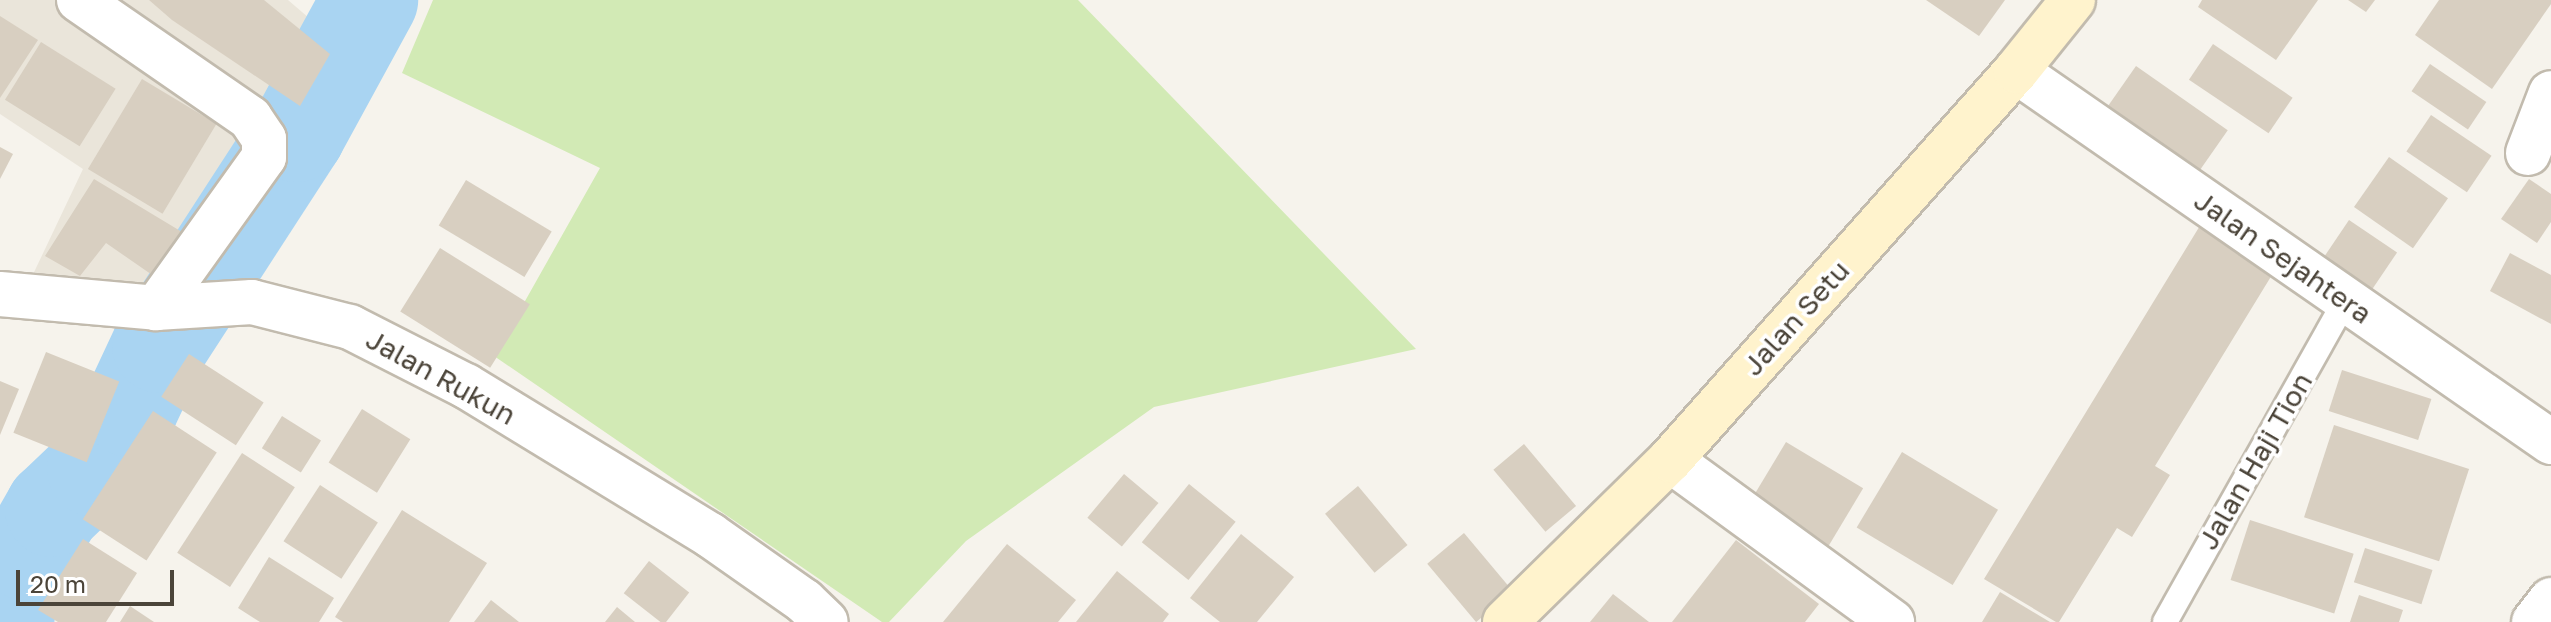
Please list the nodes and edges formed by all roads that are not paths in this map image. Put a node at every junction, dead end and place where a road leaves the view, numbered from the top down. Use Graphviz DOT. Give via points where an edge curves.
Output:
graph roads {
  1 [pos="79,0"];
  2 [pos="2073,0"];
  3 [pos="2016,71"];
  4 [pos="2551,93"];
  5 [pos="2528,153"];
  6 [pos="0,294"];
  7 [pos="2346,300"];
  8 [pos="166,308"];
  9 [pos="2551,442"];
  10 [pos="1670,460"];
  11 [pos="2551,600"];
  12 [pos="826,622"];
  13 [pos="1505,622"];
  14 [pos="1892,622"];
  15 [pos="2165,622"];
  16 [pos="2534,622"];
  1 -- 8 [label="street" via="250,118 264,139 264,157"];
  2 -- 3 [label="main road, Jalan Setu"];
  3 -- 7 [label="street, Jalan Sejahtera"];
  3 -- 10 [label="main road, Jalan Setu"];
  4 -- 5 [label="street"];
  6 -- 8 [label="street, Jalan Rukun"];
  7 -- 9 [label="street, Jalan Sejahtera"];
  7 -- 15 [label="lane, Jalan Haji Tion"];
  8 -- 12 [label="street, Jalan Rukun" via="252,302 350,327 442,373 710,535"];
  10 -- 13 [label="main road, Jalan Setu"];
  10 -- 14 [label="street"];
  11 -- 16 [label="street"];
}
